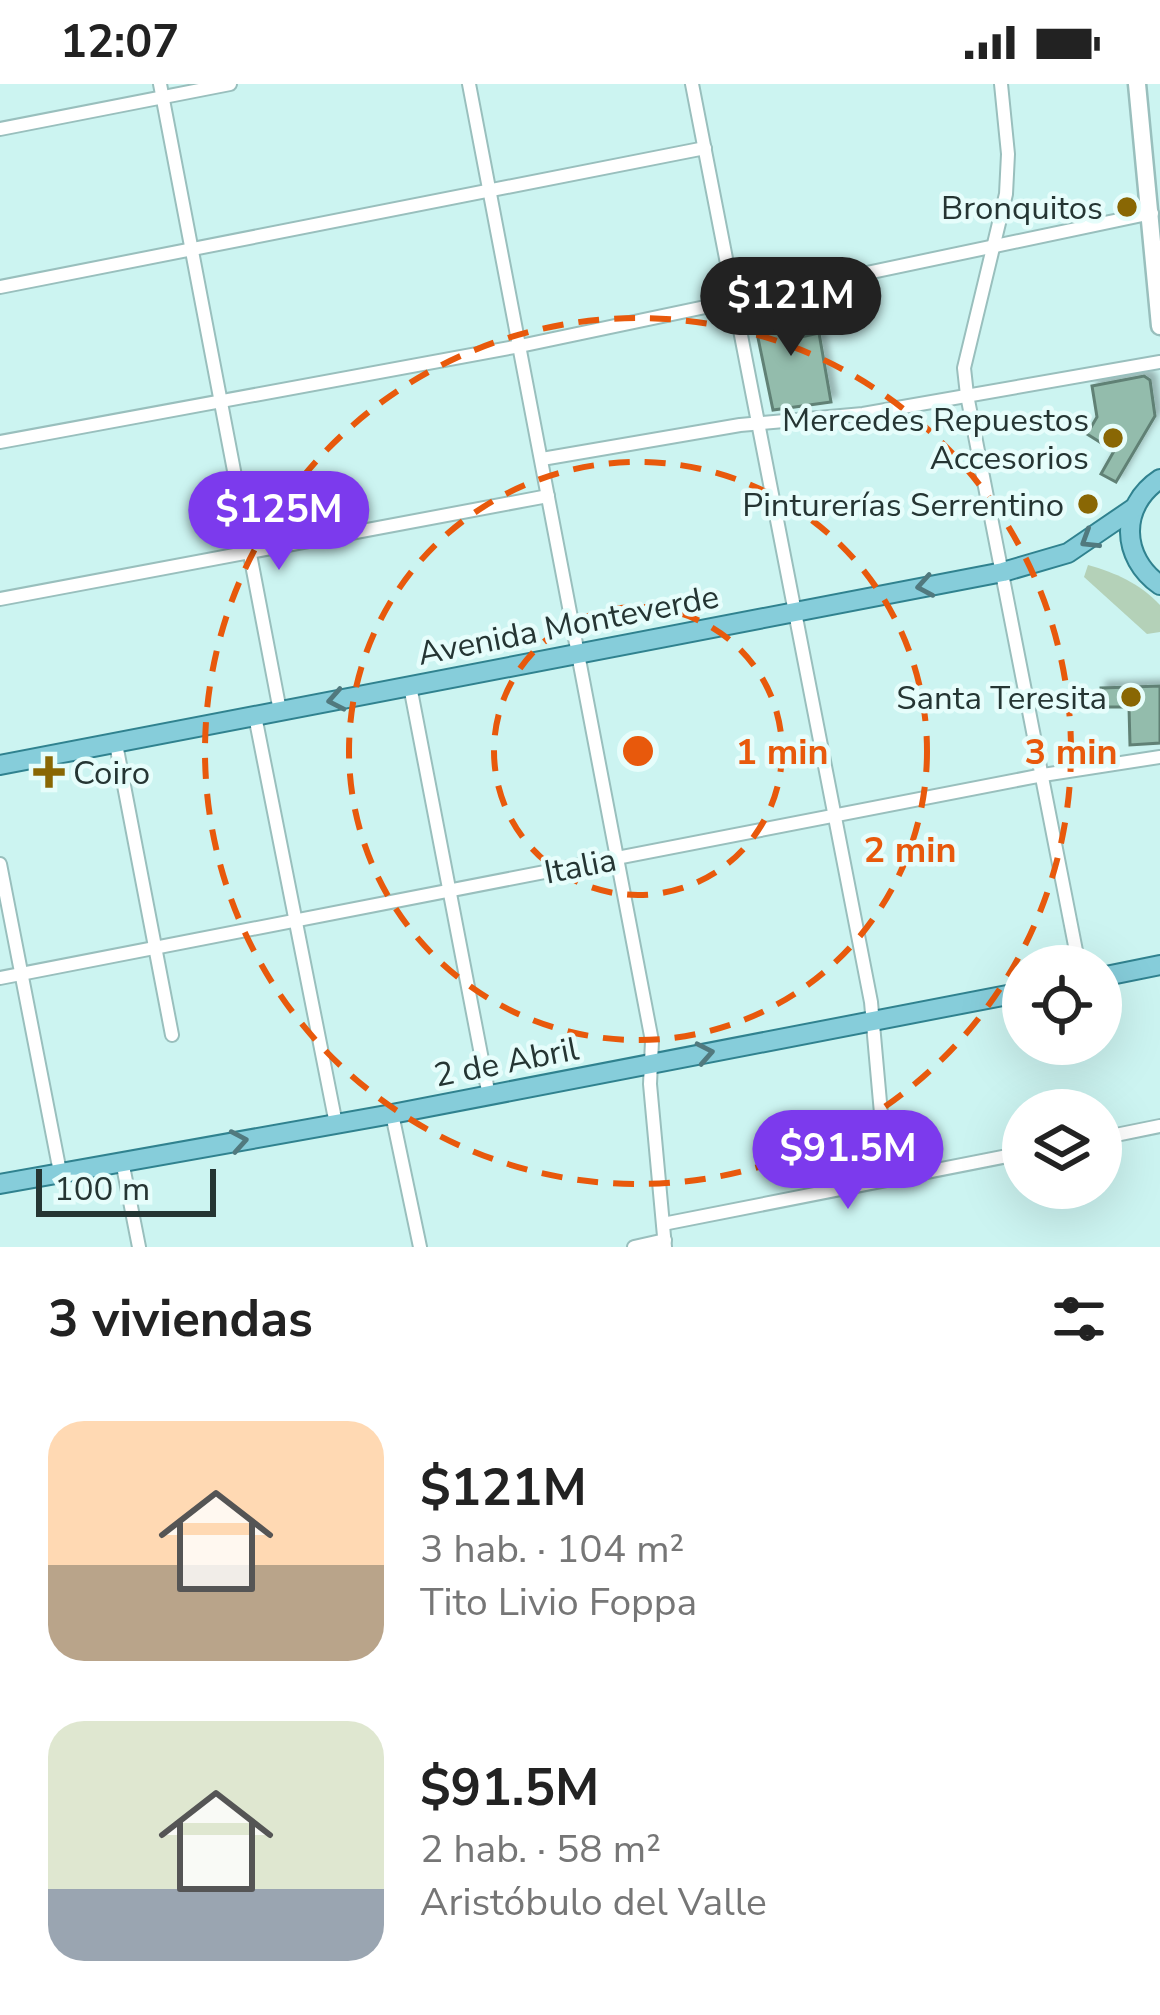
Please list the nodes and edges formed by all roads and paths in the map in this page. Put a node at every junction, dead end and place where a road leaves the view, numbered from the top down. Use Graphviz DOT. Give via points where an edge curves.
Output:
graph roads {
  1 [pos="230,84"];
  2 [pos="469,84"];
  3 [pos="692,84"];
  4 [pos="1001,84"];
  5 [pos="1137,84"];
  6 [pos="161,91"];
  7 [pos="1151,121"];
  8 [pos="0,129"];
  9 [pos="705,148"];
  10 [pos="491,188"];
  11 [pos="1156,218"];
  12 [pos="192,248"];
  13 [pos="994,249"];
  14 [pos="0,287"];
  15 [pos="737,301"];
  16 [pos="1160,326"];
  17 [pos="520,346"];
  18 [pos="1160,362"];
  19 [pos="967,395"];
  20 [pos="222,403"];
  21 [pos="759,424"];
  22 [pos="0,442"];
  23 [pos="542,459"];
  24 [pos="1160,462"];
  25 [pos="1155,482"];
  26 [pos="548,496"];
  27 [pos="1133,508"];
  28 [pos="253,554"];
  29 [pos="1003,572"];
  30 [pos="1160,585"];
  31 [pos="0,599"];
  32 [pos="794,610"];
  33 [pos="579,653"];
  34 [pos="410,686"];
  35 [pos="280,711"];
  36 [pos="255,716"];
  37 [pos="116,744"];
  38 [pos="1160,757"];
  39 [pos="0,765"];
  40 [pos="1042,775"];
  41 [pos="835,816"];
  42 [pos="618,857"];
  43 [pos="0,864"];
  44 [pos="451,891"];
  45 [pos="297,921"];
  46 [pos="1075,945"];
  47 [pos="157,947"];
  48 [pos="1160,965"];
  49 [pos="1122,973"];
  50 [pos="20,974"];
  51 [pos="0,978"];
  52 [pos="1002,996"];
  53 [pos="872,1021"];
  54 [pos="172,1035"];
  55 [pos="651,1063"];
  56 [pos="489,1096"];
  57 [pos="392,1114"];
  58 [pos="336,1124"];
  59 [pos="1160,1126"];
  60 [pos="1122,1134"];
  61 [pos="1002,1157"];
  62 [pos="122,1161"];
  63 [pos="60,1172"];
  64 [pos="887,1180"];
  65 [pos="0,1184"];
  66 [pos="663,1224"];
  67 [pos="665,1244"];
  68 [pos="139,1247"];
  69 [pos="420,1247"];
  70 [pos="634,1247"];
  1 -- 6 [label="street"];
  2 -- 10 [label="street"];
  3 -- 9 [label="street"];
  4 -- 13 [label="street" via="1009,175"];
  5 -- 7 [label="main road"];
  6 -- 8 [label="street"];
  6 -- 12 [label="street"];
  7 -- 11 [label="main road"];
  9 -- 10 [label="street"];
  9 -- 15 [label="street"];
  10 -- 12 [label="street"];
  10 -- 17 [label="street"];
  11 -- 13 [label="street"];
  11 -- 16 [label="main road" via="1149,229"];
  12 -- 14 [label="street"];
  12 -- 20 [label="street"];
  13 -- 15 [label="street"];
  13 -- 19 [label="street" via="964,368"];
  15 -- 17 [label="street"];
  15 -- 21 [label="street"];
  17 -- 20 [label="street"];
  17 -- 23 [label="street"];
  18 -- 19 [label="street"];
  19 -- 21 [label="street"];
  19 -- 29 [label="street"];
  20 -- 22 [label="street"];
  20 -- 28 [label="street"];
  21 -- 23 [label="street"];
  21 -- 32 [label="street"];
  23 -- 26 [label="street"];
  24 -- 25 [label="main road"];
  25 -- 27 [label="main road, Avenida Monteverde"];
  26 -- 28 [label="street"];
  26 -- 33 [label="street"];
  27 -- 29 [label="main road, Avenida Monteverde, one-way" via="1068,553"];
  27 -- 30 [label="main road" via="1130,545"];
  28 -- 31 [label="street"];
  28 -- 35 [label="street"];
  29 -- 32 [label="main road, Avenida Monteverde, one-way"];
  29 -- 40 [label="street"];
  32 -- 33 [label="main road, Avenida Monteverde"];
  32 -- 41 [label="street"];
  33 -- 34 [label="main road, Avenida Monteverde"];
  33 -- 42 [label="street"];
  34 -- 35 [label="main road, Avenida Monteverde, one-way"];
  34 -- 44 [label="street"];
  35 -- 36 [label="main road, Avenida Monteverde"];
  36 -- 37 [label="main road, Avenida Monteverde"];
  36 -- 45 [label="street"];
  37 -- 39 [label="main road, Avenida Monteverde"];
  37 -- 47 [label="street"];
  38 -- 40 [label="street, Italia"];
  40 -- 41 [label="street, Italia"];
  40 -- 46 [label="street"];
  41 -- 42 [label="street, Italia"];
  41 -- 53 [label="street"];
  42 -- 44 [label="street, Italia"];
  42 -- 55 [label="street"];
  43 -- 50 [label="street"];
  44 -- 45 [label="street, Italia"];
  44 -- 56 [label="street"];
  45 -- 47 [label="street, Italia"];
  45 -- 58 [label="street"];
  47 -- 50 [label="street, Italia"];
  47 -- 54 [label="street"];
  48 -- 49 [label="main road"];
  50 -- 51 [label="street, Italia"];
  50 -- 63 [label="street"];
  52 -- 53 [label="main road, 2 de Abril"];
  55 -- 53 [label="main road, 2 de Abril, one-way"];
  53 -- 64 [label="street"];
  55 -- 56 [label="main road, 2 de Abril"];
  55 -- 66 [label="street"];
  56 -- 57 [label="main road, 2 de Abril"];
  57 -- 58 [label="main road, 2 de Abril"];
  57 -- 69 [label="street"];
  62 -- 58 [label="main road, 2 de Abril, one-way"];
  59 -- 60 [label="street"];
  61 -- 64 [label="street"];
  62 -- 63 [label="main road, 2 de Abril"];
  62 -- 68 [label="street"];
  63 -- 65 [label="main road, 2 de Abril"];
  64 -- 66 [label="street"];
  66 -- 67 [label="street"];
  67 -- 70 [label="street"];
}
